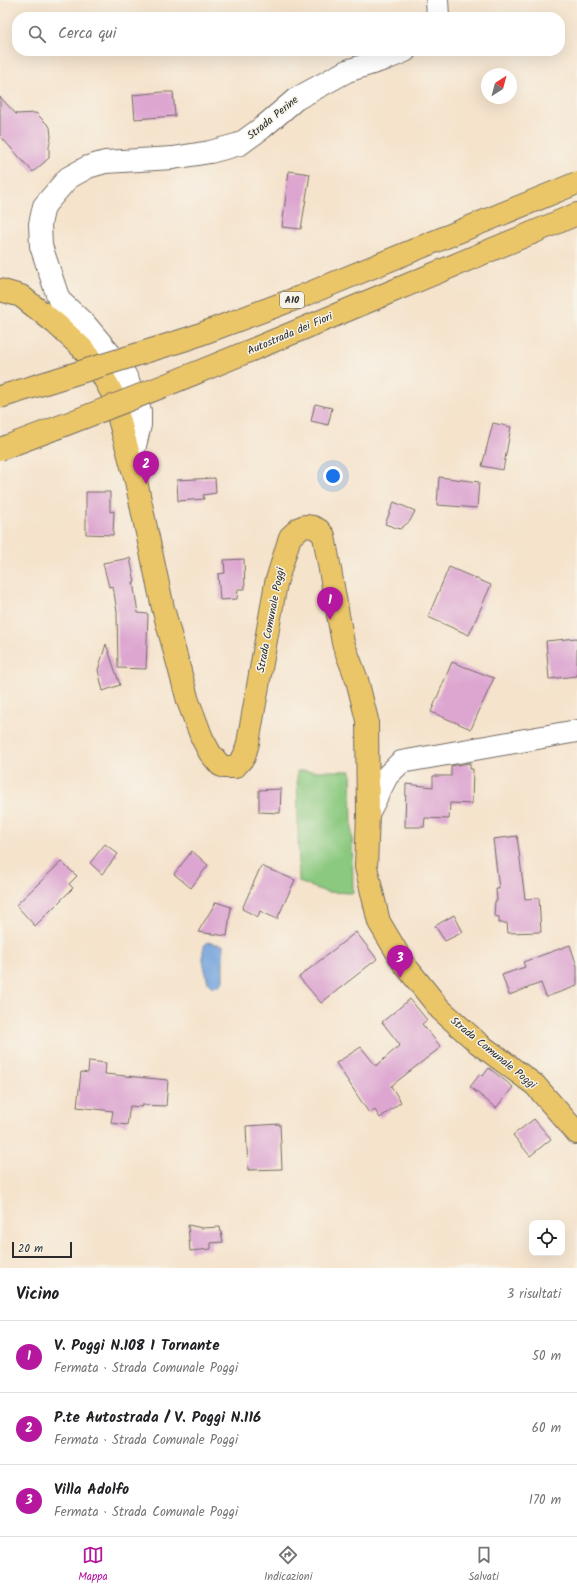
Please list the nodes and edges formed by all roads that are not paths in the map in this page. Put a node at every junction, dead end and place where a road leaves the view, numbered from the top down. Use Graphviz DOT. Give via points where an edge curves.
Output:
graph roads {
  1 [pos="437,0"];
  2 [pos="438,12"];
  3 [pos="390,56"];
  4 [pos="577,183"];
  5 [pos="577,214"];
  6 [pos="0,290"];
  7 [pos="0,397"];
  8 [pos="0,449"];
  9 [pos="131,462"];
  10 [pos="577,731"];
  11 [pos="368,814"];
  12 [pos="577,1133"];
  1 -- 2 [label="street"];
  3 -- 9 [label="street, Strada Perine" via="347,71 302,95 240,144 188,156 105,162 88,167 68,178 44,206 40,224 41,246 59,300 86,324 121,367 140,411 140,425"];
  4 -- 7 [label="main road, A10, bridge" via="300,297 190,338"];
  5 -- 8 [label="main road, Autostrada dei Fiori, bridge" via="199,372"];
  6 -- 9 [label="main road, Strada Comunale Poggi" via="21,296 33,304 82,348 100,371 112,393"];
  9 -- 11 [label="main road, Strada Comunale Poggi" via="163,608 188,701 202,738 213,757 225,768 235,767 244,757 276,583 290,537 305,526 319,530 324,536 342,643 357,680 367,720"];
  10 -- 11 [label="street" via="401,762 387,776"];
  11 -- 12 [label="main road, Strada Comunale Poggi" via="366,867 372,895 379,922 404,964 440,1009 478,1043 535,1085"];
}
